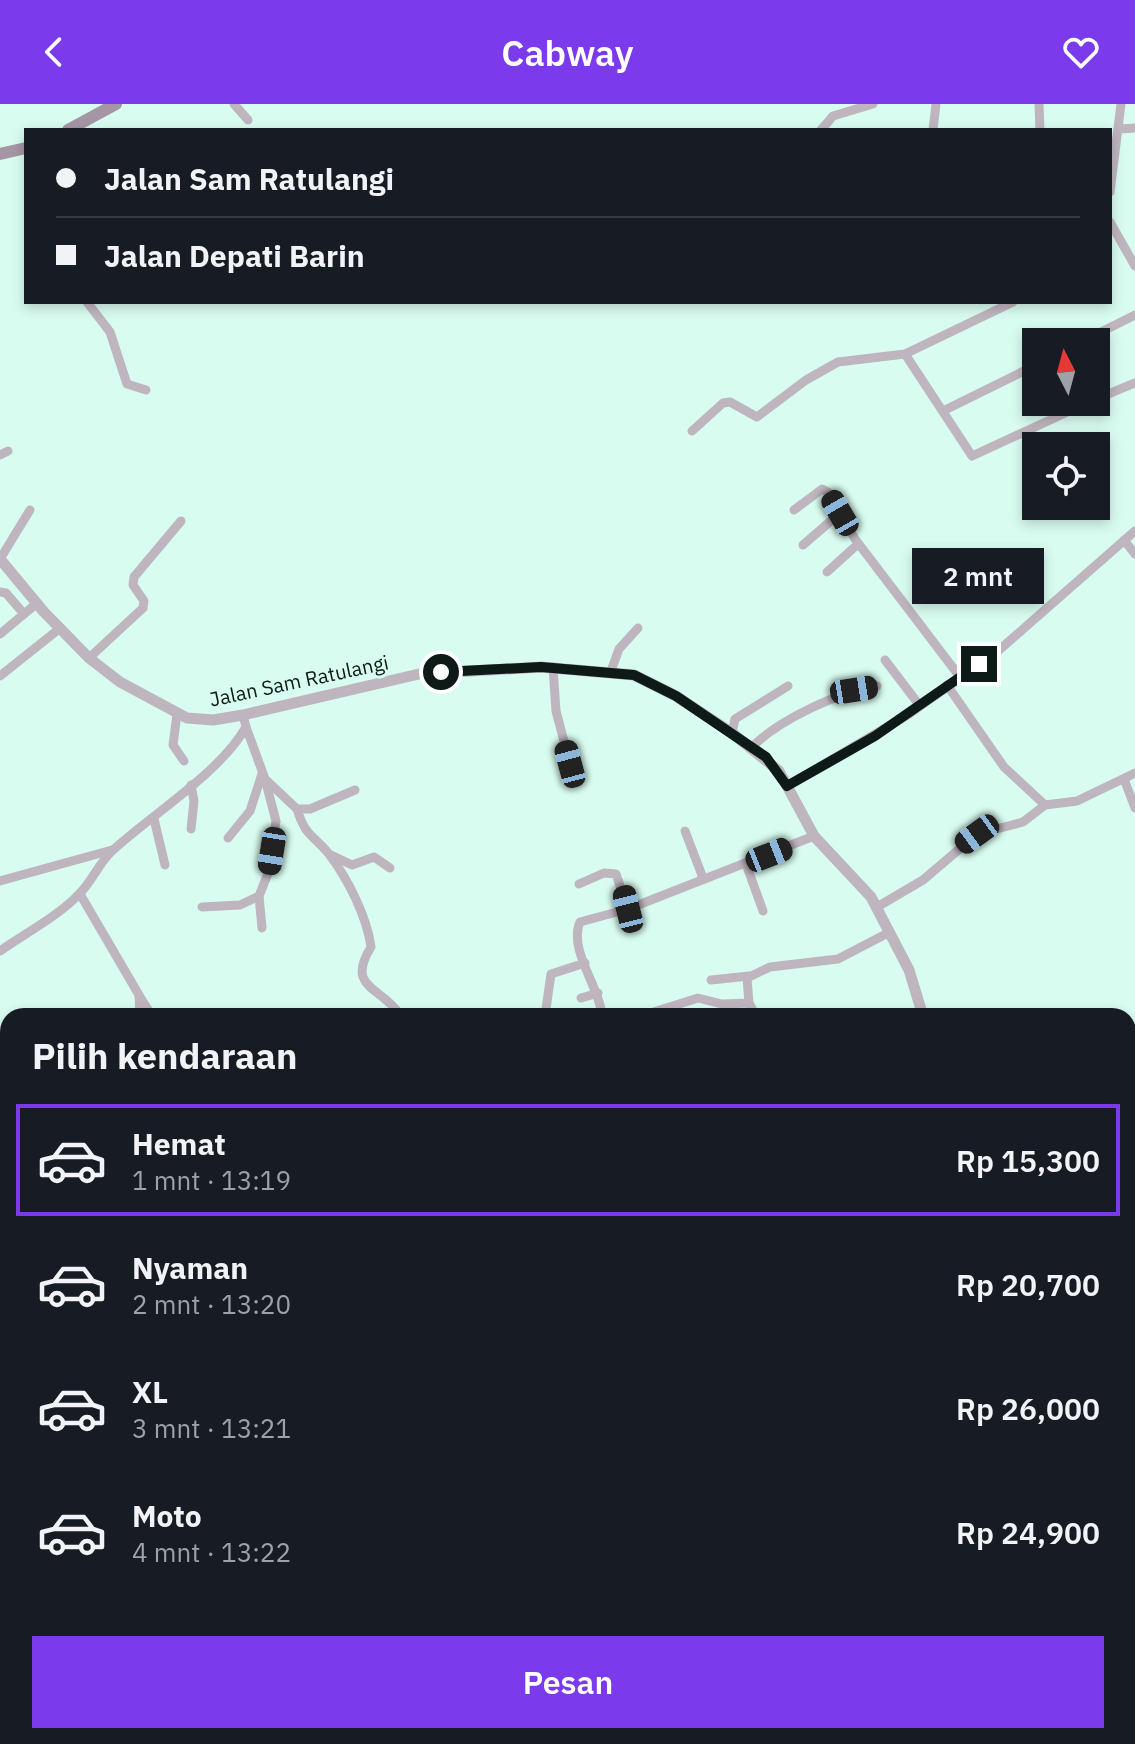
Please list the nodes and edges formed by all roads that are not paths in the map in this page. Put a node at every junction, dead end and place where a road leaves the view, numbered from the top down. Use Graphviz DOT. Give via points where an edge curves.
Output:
graph roads {
  1 [pos="234,104"];
  2 [pos="873,104"];
  3 [pos="936,104"];
  4 [pos="1039,104"];
  5 [pos="1121,104"];
  6 [pos="109,106"];
  7 [pos="248,120"];
  8 [pos="71,128"];
  9 [pos="823,128"];
  10 [pos="933,128"];
  11 [pos="1040,128"];
  12 [pos="1135,128"];
  13 [pos="1120,129"];
  14 [pos="24,148"];
  15 [pos="0,154"];
  16 [pos="1112,179"];
  17 [pos="1112,226"];
  18 [pos="1122,247"];
  19 [pos="1112,253"];
  20 [pos="1135,266"];
  21 [pos="89,304"];
  22 [pos="1009,304"];
  23 [pos="1135,315"];
  24 [pos="1109,328"];
  25 [pos="905,354"];
  26 [pos="1022,372"];
  27 [pos="1135,383"];
  28 [pos="146,390"];
  29 [pos="1110,393"];
  30 [pos="943,411"];
  31 [pos="1059,416"];
  32 [pos="692,431"];
  33 [pos="30,510"];
  34 [pos="794,510"];
  35 [pos="840,513"];
  36 [pos="181,521"];
  37 [pos="1135,531"];
  38 [pos="1124,540"];
  39 [pos="858,544"];
  40 [pos="803,545"];
  41 [pos="1135,554"];
  42 [pos="0,559"];
  43 [pos="827,572"];
  44 [pos="0,592"];
  45 [pos="36,604"];
  46 [pos="24,614"];
  47 [pos="638,628"];
  48 [pos="59,629"];
  49 [pos="0,634"];
  50 [pos="89,658"];
  51 [pos="885,660"];
  52 [pos="553,667"];
  53 [pos="611,671"];
  54 [pos="0,676"];
  55 [pos="960,677"];
  56 [pos="947,685"];
  57 [pos="788,686"];
  58 [pos="877,686"];
  59 [pos="920,706"];
  60 [pos="177,714"];
  61 [pos="245,721"];
  62 [pos="732,733"];
  63 [pos="752,747"];
  64 [pos="184,761"];
  65 [pos="570,764"];
  66 [pos="1135,773"];
  67 [pos="264,775"];
  68 [pos="1124,779"];
  69 [pos="191,785"];
  70 [pos="787,786"];
  71 [pos="355,790"];
  72 [pos="1045,805"];
  73 [pos="1135,808"];
  74 [pos="297,809"];
  75 [pos="154,819"];
  76 [pos="191,829"];
  77 [pos="685,831"];
  78 [pos="814,836"];
  79 [pos="228,838"];
  80 [pos="114,849"];
  81 [pos="328,853"];
  82 [pos="746,864"];
  83 [pos="165,865"];
  84 [pos="390,868"];
  85 [pos="703,878"];
  86 [pos="0,881"];
  87 [pos="579,884"];
  88 [pos="80,894"];
  89 [pos="259,896"];
  90 [pos="202,907"];
  91 [pos="877,907"];
  92 [pos="628,909"];
  93 [pos="763,911"];
  94 [pos="262,928"];
  95 [pos="888,933"];
  96 [pos="0,951"];
  97 [pos="585,963"];
  98 [pos="749,976"];
  99 [pos="711,980"];
  100 [pos="598,993"];
  101 [pos="139,995"];
  102 [pos="581,998"];
  103 [pos="749,1003"];
  104 [pos="722,1004"];
  105 [pos="140,1008"];
  106 [pos="147,1008"];
  107 [pos="396,1008"];
  108 [pos="546,1008"];
  109 [pos="599,1008"];
  110 [pos="666,1008"];
  111 [pos="722,1008"];
  112 [pos="752,1008"];
  113 [pos="921,1008"];
  1 -- 7 [label="street"];
  2 -- 9 [label="street" via="833,116"];
  3 -- 10 [label="street"];
  4 -- 11 [label="street"];
  5 -- 13 [label="street"];
  6 -- 8 [label="main road"];
  12 -- 13 [label="street"];
  13 -- 16 [label="street"];
  14 -- 15 [label="main road"];
  17 -- 18 [label="street"];
  18 -- 19 [label="street"];
  18 -- 20 [label="street"];
  21 -- 28 [label="street" via="110,332 127,384"];
  22 -- 25 [label="street"];
  23 -- 24 [label="street"];
  25 -- 30 [label="street"];
  25 -- 32 [label="street" via="838,362 757,417 723,403"];
  26 -- 30 [label="street"];
  27 -- 29 [label="street"];
  30 -- 31 [label="street" via="974,456"];
  33 -- 42 [label="street"];
  34 -- 35 [label="street" via="822,489"];
  35 -- 39 [label="street"];
  35 -- 40 [label="street"];
  36 -- 50 [label="street" via="134,577 143,608"];
  37 -- 38 [label="street"];
  38 -- 41 [label="street"];
  38 -- 55 [label="street" via="998,651"];
  39 -- 43 [label="street"];
  39 -- 55 [label="street"];
  42 -- 45 [label="street, Jalan Sam Ratulangi"];
  44 -- 46 [label="street"];
  45 -- 46 [label="street"];
  45 -- 48 [label="street, Jalan Sam Ratulangi"];
  46 -- 49 [label="street"];
  47 -- 53 [label="street" via="619,649"];
  48 -- 50 [label="street, Jalan Sam Ratulangi"];
  48 -- 54 [label="street"];
  50 -- 60 [label="street, Jalan Sam Ratulangi"];
  51 -- 59 [label="street"];
  52 -- 53 [label="street, Jalan Sam Ratulangi"];
  52 -- 61 [label="street, Jalan Sam Ratulangi" via="396,678"];
  52 -- 65 [label="street" via="556,711"];
  53 -- 62 [label="street, Jalan Sam Ratulangi" via="634,675"];
  55 -- 56 [label="street"];
  56 -- 59 [label="street"];
  56 -- 72 [label="street" via="1004,767"];
  57 -- 62 [label="street" via="735,719"];
  58 -- 63 [label="street" via="834,698"];
  59 -- 70 [label="street"];
  60 -- 61 [label="street, Jalan Sam Ratulangi"];
  60 -- 64 [label="street" via="173,745"];
  61 -- 67 [label="street"];
  61 -- 69 [label="street"];
  62 -- 63 [label="street, Jalan Sam Ratulangi"];
  63 -- 70 [label="street, Jalan Sam Ratulangi" via="779,771"];
  66 -- 68 [label="street"];
  67 -- 74 [label="street"];
  67 -- 79 [label="street" via="250,811"];
  67 -- 89 [label="street" via="276,821 269,871"];
  68 -- 72 [label="street" via="1077,801"];
  68 -- 73 [label="street"];
  69 -- 75 [label="street"];
  69 -- 76 [label="street"];
  70 -- 78 [label="street, Jalan Sam Ratulangi"];
  71 -- 74 [label="street" via="310,809"];
  72 -- 91 [label="street" via="1023,822 977,834 923,880"];
  74 -- 81 [label="street" via="305,832"];
  75 -- 80 [label="street"];
  75 -- 83 [label="street"];
  77 -- 85 [label="street"];
  78 -- 82 [label="street"];
  78 -- 91 [label="street, Jalan Sam Ratulangi"];
  80 -- 86 [label="street"];
  80 -- 88 [label="street"];
  81 -- 84 [label="street" via="346,865 374,857"];
  81 -- 107 [label="street" via="366,922 371,947 362,958 361,972 369,988"];
  82 -- 85 [label="street"];
  82 -- 93 [label="street"];
  85 -- 92 [label="street"];
  87 -- 92 [label="street" via="604,873 616,874"];
  88 -- 96 [label="street"];
  88 -- 101 [label="street"];
  89 -- 90 [label="street" via="240,905"];
  89 -- 94 [label="street"];
  91 -- 95 [label="street, Jalan Sam Ratulangi"];
  92 -- 97 [label="street" via="580,922 577,933"];
  95 -- 98 [label="street" via="838,959 770,967"];
  95 -- 113 [label="street, Jalan Sam Ratulangi"];
  97 -- 100 [label="street"];
  97 -- 108 [label="street" via="551,974"];
  98 -- 99 [label="street"];
  98 -- 103 [label="street"];
  100 -- 102 [label="street"];
  100 -- 109 [label="street"];
  101 -- 105 [label="street"];
  101 -- 106 [label="street"];
  103 -- 104 [label="street"];
  103 -- 112 [label="street"];
  104 -- 110 [label="street" via="698,998"];
  104 -- 111 [label="street"];
}
